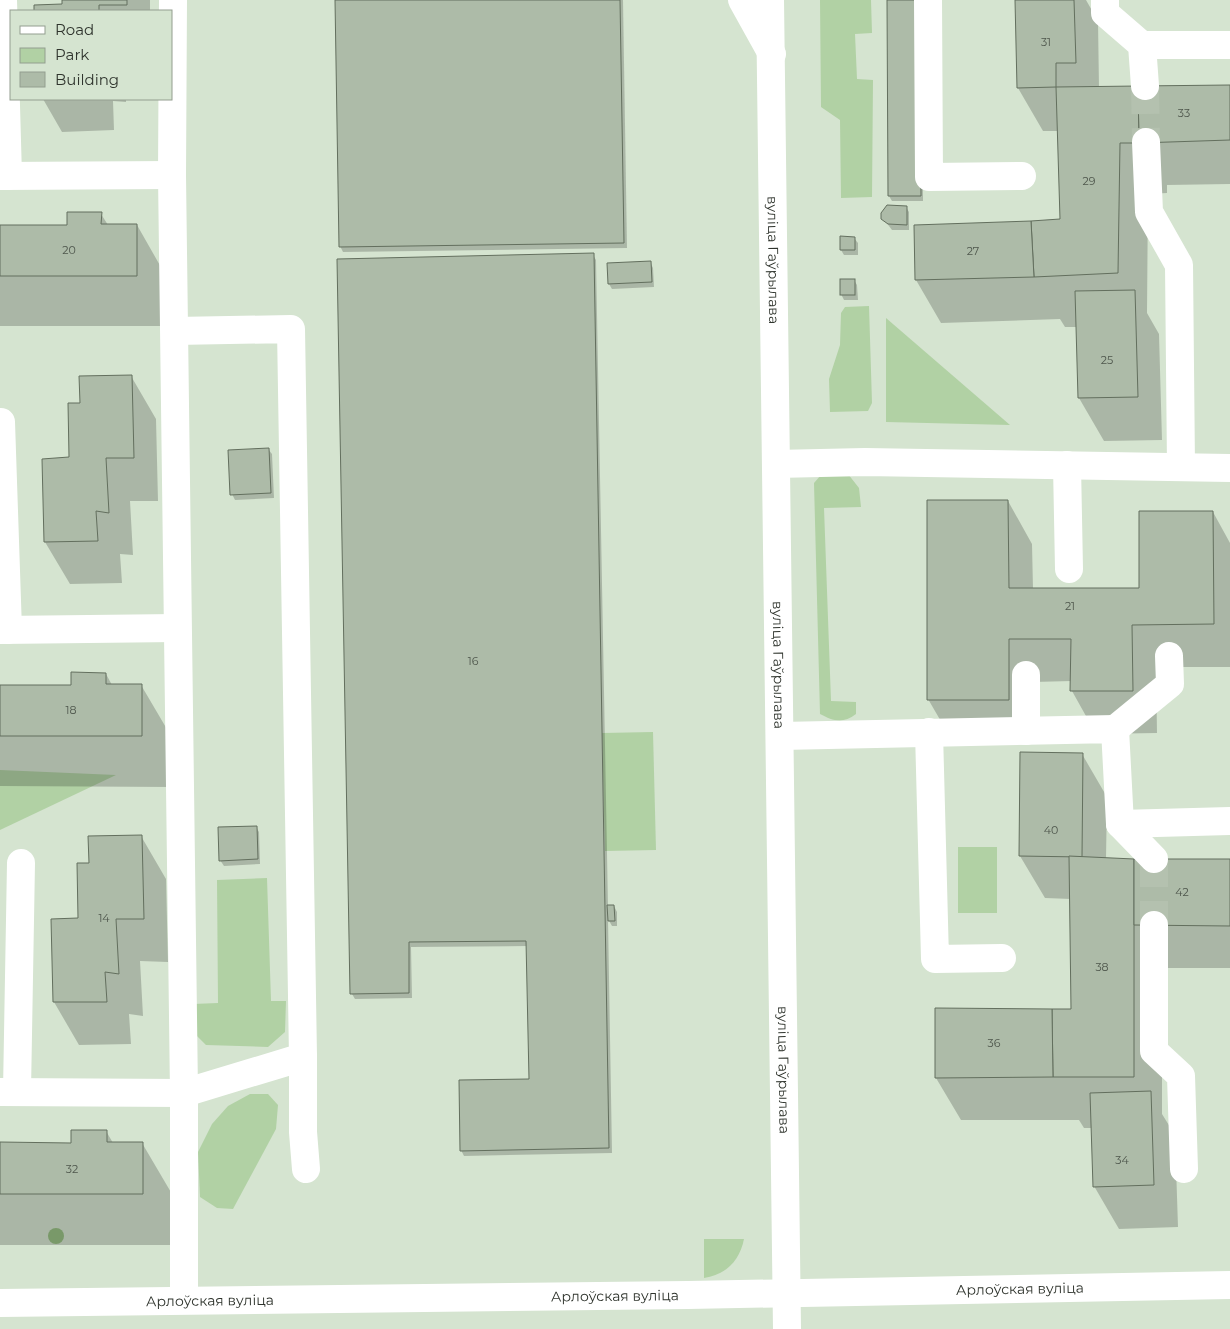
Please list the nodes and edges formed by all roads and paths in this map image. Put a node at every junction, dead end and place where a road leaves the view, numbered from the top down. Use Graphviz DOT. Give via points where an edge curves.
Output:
graph roads {
  1 [pos="3,0"];
  2 [pos="173,0"];
  3 [pos="742,0"];
  4 [pos="770,0"];
  5 [pos="928,0"];
  6 [pos="1105,0"];
  7 [pos="1142,45"];
  8 [pos="1230,45"];
  9 [pos="772,54"];
  10 [pos="1145,86"];
  11 [pos="1146,142"];
  12 [pos="172,175"];
  13 [pos="4,176"];
  14 [pos="1022,176"];
  15 [pos="175,331"];
  16 [pos="1,422"];
  17 [pos="776,464"];
  18 [pos="1067,465"];
  19 [pos="1181,467"];
  20 [pos="1230,468"];
  21 [pos="1069,569"];
  22 [pos="177,628"];
  23 [pos="4,630"];
  24 [pos="1169,656"];
  25 [pos="1026,674"];
  26 [pos="1116,729"];
  27 [pos="1026,731"];
  28 [pos="929,732"];
  29 [pos="781,736"];
  30 [pos="1230,821"];
  31 [pos="1120,824"];
  32 [pos="1154,859"];
  33 [pos="21,863"];
  34 [pos="1154,925"];
  35 [pos="1002,958"];
  36 [pos="303,1057"];
  37 [pos="8,1092"];
  38 [pos="184,1093"];
  39 [pos="306,1169"];
  40 [pos="1184,1169"];
  41 [pos="1230,1286"];
  42 [pos="788,1294"];
  43 [pos="184,1300"];
  44 [pos="0,1303"];
  45 [pos="787,1329"];
  1 -- 13 [label="main road"];
  2 -- 12 [label="main road"];
  3 -- 9 [label="main road"];
  4 -- 9 [label="main road, вуліца Гаўрылава"];
  5 -- 14 [label="main road" via="929,177"];
  6 -- 7 [label="main road" via="1105,13"];
  7 -- 8 [label="main road"];
  7 -- 10 [label="main road"];
  9 -- 17 [label="main road, вуліца Гаўрылава"];
  11 -- 19 [label="main road" via="1149,212 1179,265"];
  12 -- 13 [label="main road"];
  12 -- 15 [label="main road"];
  15 -- 22 [label="main road"];
  15 -- 36 [label="main road" via="291,329"];
  16 -- 23 [label="main road"];
  17 -- 18 [label="main road"];
  17 -- 29 [label="main road, вуліца Гаўрылава"];
  18 -- 19 [label="main road"];
  18 -- 21 [label="main road"];
  19 -- 20 [label="main road"];
  22 -- 23 [label="main road"];
  22 -- 38 [label="main road"];
  24 -- 26 [label="main road" via="1170,684"];
  25 -- 27 [label="main road"];
  26 -- 27 [label="main road"];
  26 -- 31 [label="main road"];
  27 -- 28 [label="main road"];
  28 -- 29 [label="main road"];
  28 -- 35 [label="main road" via="935,959"];
  29 -- 42 [label="main road, вуліца Гаўрылава"];
  30 -- 31 [label="main road"];
  31 -- 32 [label="main road"];
  33 -- 37 [label="main road"];
  34 -- 40 [label="main road" via="1154,1051 1181,1076"];
  36 -- 38 [label="main road"];
  36 -- 39 [label="main road" via="302,1132"];
  37 -- 38 [label="main road"];
  38 -- 43 [label="main road"];
  41 -- 42 [label="main road, Арлоўская вуліца"];
  42 -- 43 [label="main road, Арлоўская вуліца"];
  42 -- 45 [label="main road, вуліца Гаўрылава"];
  43 -- 44 [label="main road, Арлоўская вуліца"];
}
